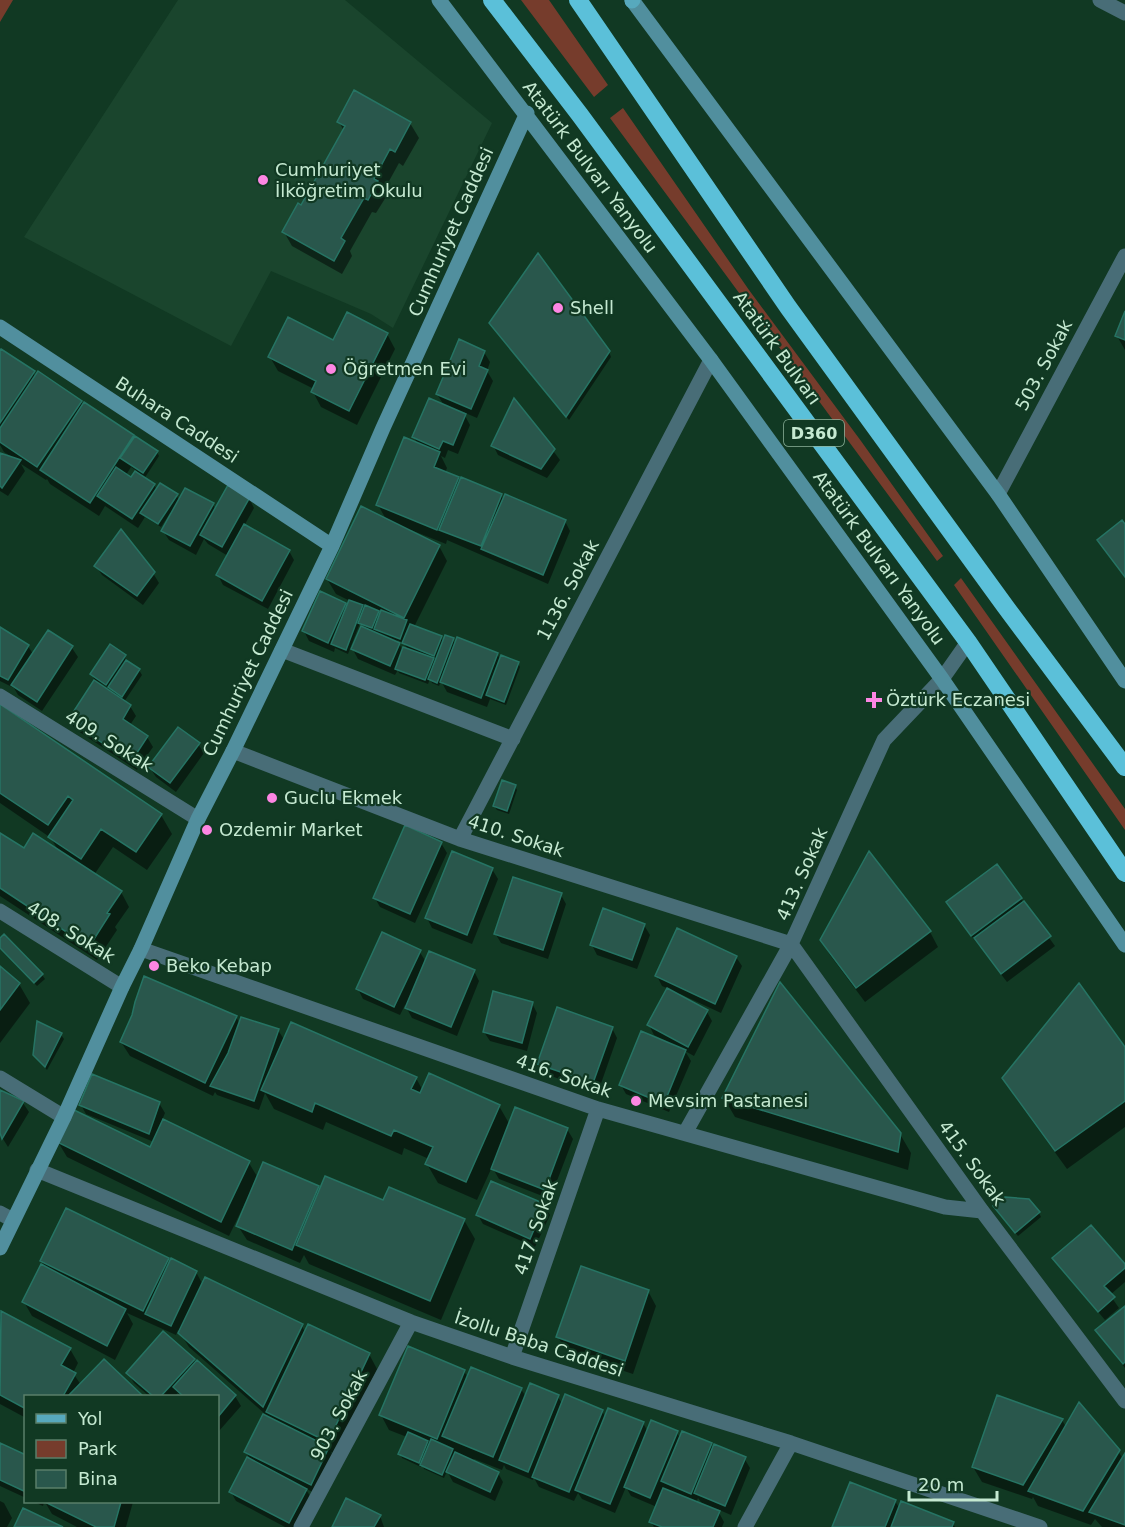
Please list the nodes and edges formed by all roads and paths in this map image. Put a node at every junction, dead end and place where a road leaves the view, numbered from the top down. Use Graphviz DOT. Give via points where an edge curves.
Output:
graph roads {
  1 [pos="439,0"];
  2 [pos="492,0"];
  3 [pos="578,0"];
  4 [pos="632,0"];
  5 [pos="1100,0"];
  6 [pos="1125,13"];
  7 [pos="526,113"];
  8 [pos="1125,256"];
  9 [pos="0,327"];
  10 [pos="711,360"];
  11 [pos="998,494"];
  12 [pos="332,546"];
  13 [pos="968,642"];
  14 [pos="282,650"];
  15 [pos="942,679"];
  16 [pos="1125,681"];
  17 [pos="0,696"];
  18 [pos="513,739"];
  19 [pos="233,752"];
  20 [pos="1125,767"];
  21 [pos="198,819"];
  22 [pos="460,839"];
  23 [pos="1125,873"];
  24 [pos="0,910"];
  25 [pos="791,944"];
  26 [pos="1125,945"];
  27 [pos="141,949"];
  28 [pos="122,987"];
  29 [pos="0,1078"];
  30 [pos="598,1109"];
  31 [pos="64,1117"];
  32 [pos="685,1133"];
  33 [pos="37,1170"];
  34 [pos="982,1210"];
  35 [pos="6,1216"];
  36 [pos="0,1248"];
  37 [pos="411,1322"];
  38 [pos="512,1358"];
  39 [pos="1125,1401"];
  40 [pos="791,1443"];
  41 [pos="995,1520"];
  42 [pos="301,1527"];
  43 [pos="745,1527"];
  44 [pos="1040,1527"];
  1 -- 7 [label="street, Atatürk Bulvarı Yanyolu"];
  2 -- 13 [label="highway, Atatürk Bulvarı / D360"];
  3 -- 20 [label="highway, Atatürk Bulvarı / D360" via="788,307"];
  4 -- 11 [label="street"];
  5 -- 6 [label="street"];
  7 -- 10 [label="street, Atatürk Bulvarı Yanyolu"];
  7 -- 12 [label="street, Cumhuriyet Caddesi"];
  8 -- 11 [label="street, 503. Sokak"];
  9 -- 12 [label="street, Buhara Caddesi"];
  10 -- 15 [label="street, Atatürk Bulvarı Yanyolu"];
  10 -- 18 [label="street, 1136. Sokak"];
  11 -- 16 [label="street"];
  12 -- 14 [label="street, Cumhuriyet Caddesi"];
  13 -- 15 [label="street, 413. Sokak"];
  13 -- 23 [label="highway, Atatürk Bulvarı / D360"];
  14 -- 18 [label="street"];
  14 -- 19 [label="street, Cumhuriyet Caddesi"];
  15 -- 25 [label="street, 413. Sokak" via="884,740"];
  15 -- 26 [label="street, Atatürk Bulvarı Yanyolu"];
  17 -- 21 [label="street, 409. Sokak"];
  18 -- 22 [label="street, 1136. Sokak"];
  19 -- 21 [label="street, Cumhuriyet Caddesi"];
  19 -- 22 [label="street, 410. Sokak"];
  21 -- 27 [label="street, Cumhuriyet Caddesi"];
  22 -- 25 [label="street, 410. Sokak"];
  24 -- 28 [label="street, 408. Sokak"];
  25 -- 32 [label="street, 413. Sokak"];
  25 -- 34 [label="street, 415. Sokak"];
  27 -- 28 [label="street, Cumhuriyet Caddesi"];
  27 -- 30 [label="street, 416. Sokak"];
  28 -- 31 [label="street, Cumhuriyet Caddesi"];
  29 -- 31 [label="street"];
  30 -- 32 [label="street, 416. Sokak"];
  30 -- 38 [label="street, 417. Sokak"];
  31 -- 33 [label="street, Cumhuriyet Caddesi"];
  32 -- 34 [label="street, 416. Sokak" via="945,1207"];
  33 -- 35 [label="street, Cumhuriyet Caddesi"];
  33 -- 37 [label="street, İzollu Baba Caddesi"];
  34 -- 39 [label="street, 415. Sokak"];
  35 -- 36 [label="street, Cumhuriyet Caddesi"];
  37 -- 38 [label="street, İzollu Baba Caddesi"];
  37 -- 42 [label="street, 903. Sokak"];
  38 -- 40 [label="street, İzollu Baba Caddesi"];
  40 -- 41 [label="street, İzollu Baba Caddesi"];
  40 -- 43 [label="street"];
  41 -- 44 [label="street, İzollu Baba Caddesi"];
}
